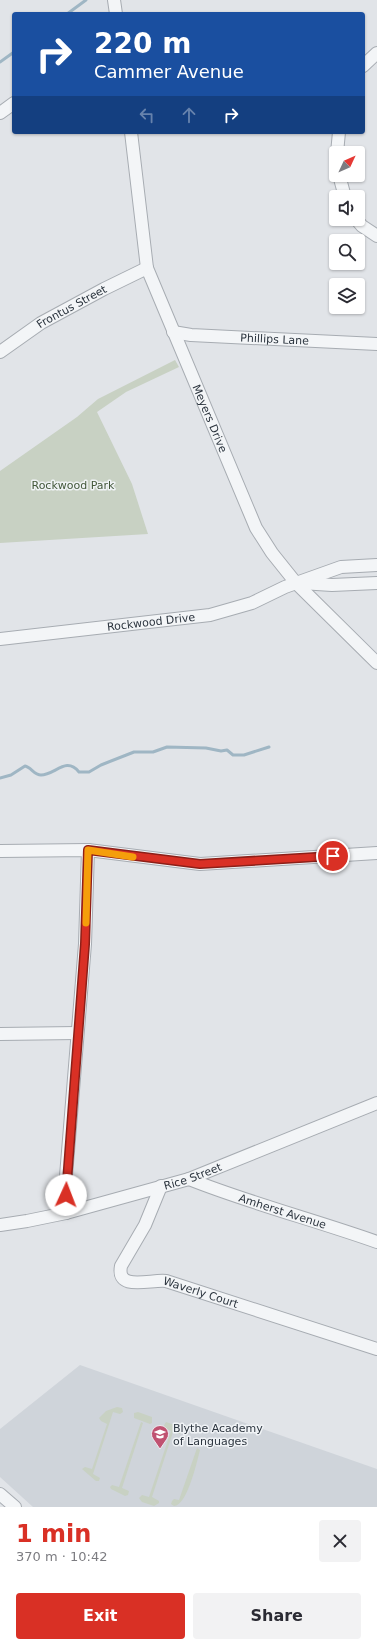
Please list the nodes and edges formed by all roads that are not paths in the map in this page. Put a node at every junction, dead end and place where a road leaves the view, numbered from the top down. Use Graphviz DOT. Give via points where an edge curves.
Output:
graph roads {
  1 [pos="114,0"];
  2 [pos="116,12"];
  3 [pos="377,53"];
  4 [pos="365,64"];
  5 [pos="12,104"];
  6 [pos="0,113"];
  7 [pos="131,134"];
  8 [pos="339,134"];
  9 [pos="338,146"];
  10 [pos="362,226"];
  11 [pos="377,236"];
  12 [pos="148,268"];
  13 [pos="173,332"];
  14 [pos="377,344"];
  15 [pos="0,352"];
  16 [pos="377,565"];
  17 [pos="296,583"];
  18 [pos="377,583"];
  19 [pos="0,639"];
  20 [pos="377,663"];
  21 [pos="88,850"];
  22 [pos="0,851"];
  23 [pos="377,853"];
  24 [pos="77,1033"];
  25 [pos="0,1034"];
  26 [pos="377,1104"];
  27 [pos="189,1179"];
  28 [pos="160,1186"];
  29 [pos="66,1213"];
  30 [pos="0,1225"];
  31 [pos="377,1242"];
  32 [pos="377,1349"];
  33 [pos="0,1494"];
  34 [pos="15,1507"];
  1 -- 2 [label="street"];
  3 -- 4 [label="street"];
  5 -- 6 [label="street"];
  7 -- 12 [label="street, Meyers Drive"];
  8 -- 9 [label="street"];
  10 -- 11 [label="street"];
  12 -- 13 [label="street, Meyers Drive"];
  12 -- 15 [label="street, Frontus Street" via="41,323"];
  13 -- 14 [label="street, Phillips Lane"];
  13 -- 17 [label="street, Meyers Drive" via="256,528"];
  16 -- 17 [label="street, Rockwood Drive" via="341,567"];
  17 -- 18 [label="street, Rockwood Drive" via="332,586"];
  17 -- 19 [label="street, Rockwood Drive" via="252,603 210,615"];
  17 -- 20 [label="street, Meyers Drive"];
  21 -- 22 [label="street"];
  21 -- 23 [label="street" via="200,864"];
  21 -- 24 [label="street" via="85,944"];
  24 -- 25 [label="street"];
  24 -- 29 [label="street" via="65,1188"];
  26 -- 27 [label="street, Rice Street"];
  27 -- 28 [label="street, Rice Street"];
  27 -- 31 [label="street, Amherst Avenue"];
  28 -- 29 [label="street, Rice Street"];
  28 -- 32 [label="street, Waverly Court" via="145,1226 120,1266 122,1277 127,1282 133,1284 166,1281"];
  29 -- 30 [label="street, Rice Street"];
  33 -- 34 [label="street"];
}
